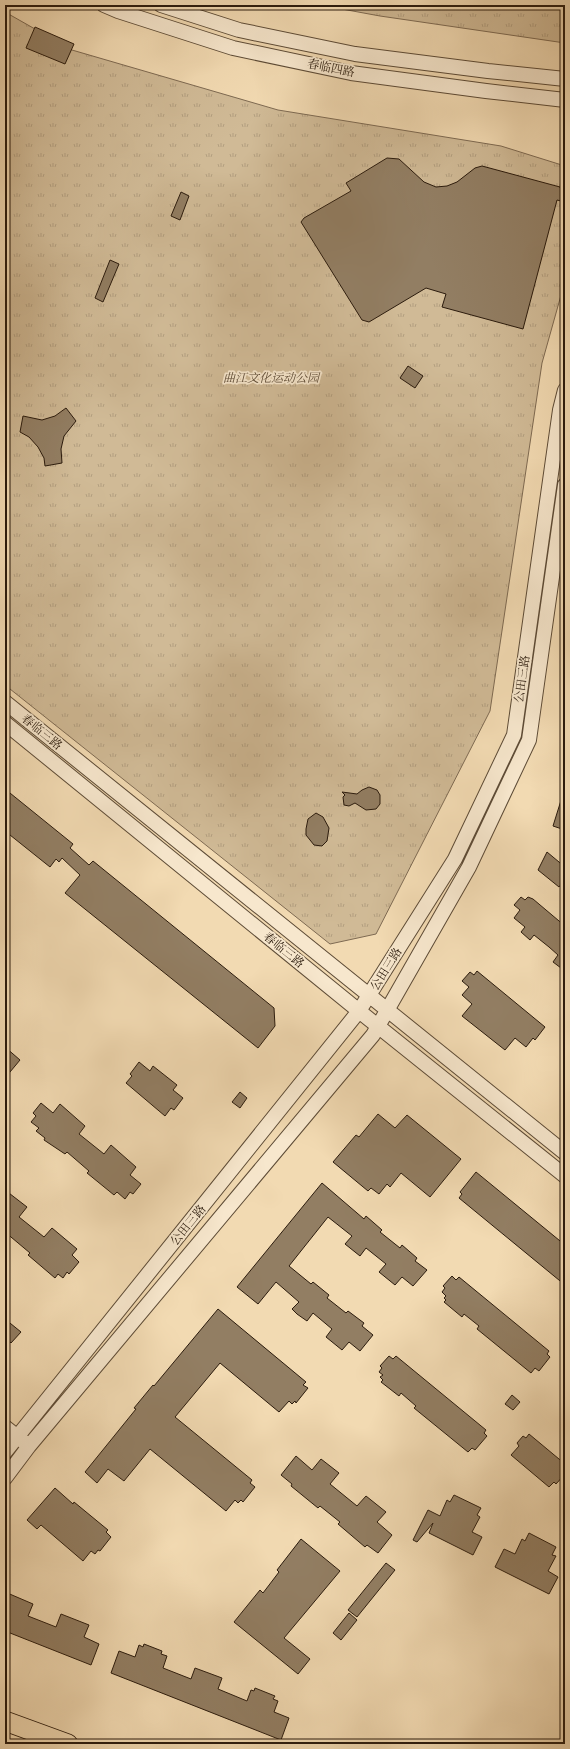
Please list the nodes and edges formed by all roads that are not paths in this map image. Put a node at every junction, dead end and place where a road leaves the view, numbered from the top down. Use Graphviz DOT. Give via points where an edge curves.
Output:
graph roads {
  1 [pos="104,5"];
  2 [pos="161,5"];
  3 [pos="565,79"];
  4 [pos="565,100"];
  5 [pos="565,390"];
  6 [pos="565,485"];
  7 [pos="5,702"];
  8 [pos="5,722"];
  9 [pos="369,996"];
  10 [pos="387,1010"];
  11 [pos="359,1011"];
  12 [pos="378,1027"];
  13 [pos="565,1153"];
  14 [pos="565,1176"];
  15 [pos="5,1427"];
  16 [pos="17,1437"];
  17 [pos="29,1446"];
  18 [pos="5,1451"];
  19 [pos="18,1461"];
  20 [pos="5,1478"];
  21 [pos="5,1721"];
  22 [pos="68,1744"];
  1 -- 4 [label="street, 春临四路" via="233,48 352,73"];
  2 -- 3 [label="street, 春临四路" via="239,30 355,54"];
  5 -- 9 [label="street, 公田三路" via="560,410 514,735 455,859"];
  6 -- 10 [label="street, 公田三路" via="529,740 469,867"];
  7 -- 9 [label="street, 春临三路"];
  8 -- 11 [label="street, 春临三路"];
  9 -- 10 [label="street, 春临三路"];
  9 -- 11 [label="street, 公田三路"];
  10 -- 12 [label="street, 公田三路"];
  10 -- 13 [label="street, 春临三路"];
  11 -- 12 [label="street, 春临三路"];
  11 -- 16 [label="street, 公田三路"];
  12 -- 14 [label="street, 春临三路"];
  12 -- 17 [label="street, 公田三路"];
  15 -- 16 [label="street"];
  16 -- 17 [label="street"];
  16 -- 18 [label="street, 公田三路"];
  17 -- 19 [label="street, 公田三路"];
  18 -- 19 [label="street"];
  19 -- 20 [label="street, 公田三路"];
  21 -- 22 [label="highway"];
}
